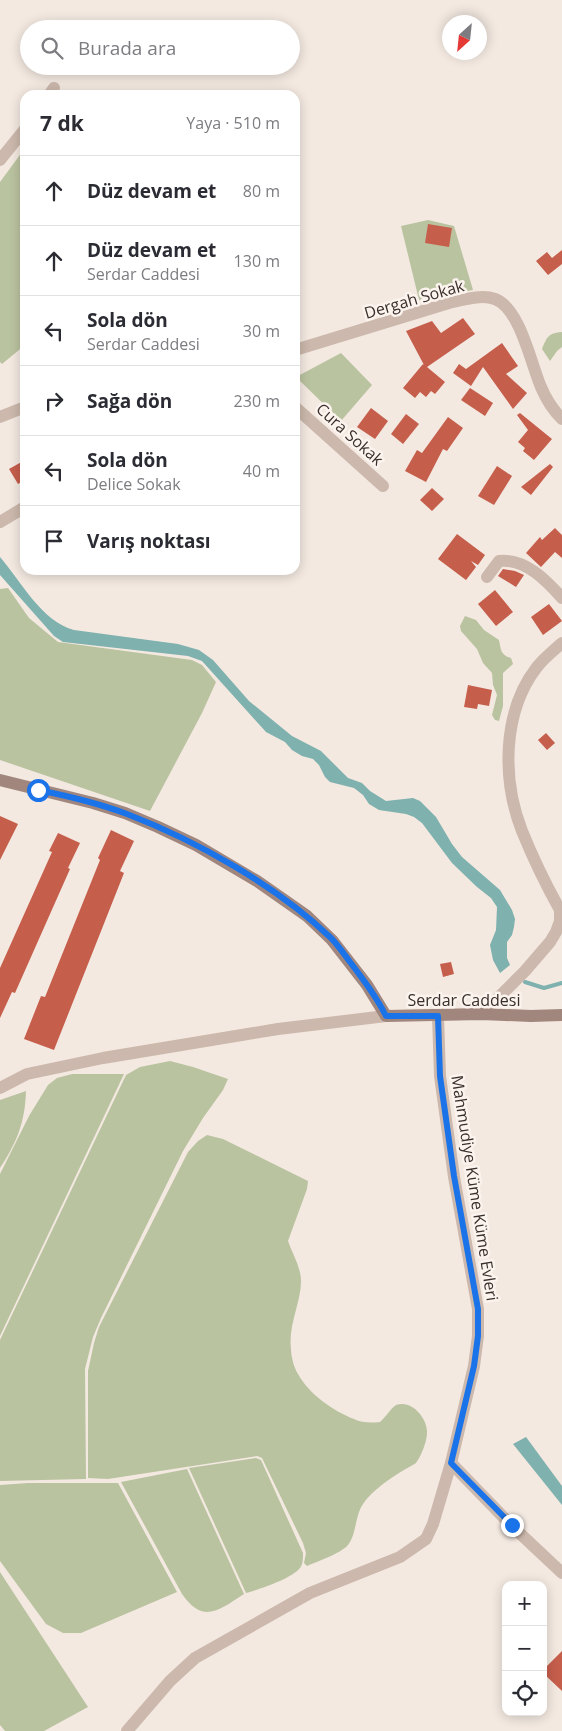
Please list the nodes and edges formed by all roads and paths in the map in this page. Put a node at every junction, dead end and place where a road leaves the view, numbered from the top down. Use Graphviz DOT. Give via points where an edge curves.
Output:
graph roads {
  1 [pos="20,135"];
  2 [pos="0,160"];
  3 [pos="300,348"];
  4 [pos="20,409"];
  5 [pos="300,411"];
  6 [pos="0,417"];
  7 [pos="562,419"];
  8 [pos="383,486"];
  9 [pos="20,511"];
  10 [pos="0,522"];
  11 [pos="487,577"];
  12 [pos="562,598"];
  13 [pos="562,644"];
  14 [pos="0,780"];
  15 [pos="482,1014"];
  16 [pos="562,1015"];
  17 [pos="386,1016"];
  18 [pos="438,1016"];
  19 [pos="0,1088"];
  20 [pos="451,1463"];
  21 [pos="562,1573"];
  22 [pos="127,1731"];
  1 -- 2 [label="street"];
  3 -- 7 [label="street, Dergah Sokak" via="450,303 474,298 496,299 512,313 541,388"];
  4 -- 6 [label="street"];
  5 -- 8 [label="street, Cura Sokak"];
  9 -- 10 [label="street"];
  11 -- 12 [label="street" via="499,562 509,560 531,569"];
  13 -- 15 [label="street" via="537,666 528,681 519,698 509,743 514,806 522,831 560,910 560,921 550,942"];
  14 -- 17 [label="street, Serdar Caddesi" via="125,813 196,845 257,881 306,916 332,940 368,985"];
  15 -- 16 [label="street, Serdar Caddesi"];
  15 -- 18 [label="street, Serdar Caddesi"];
  17 -- 18 [label="street, Serdar Caddesi"];
  17 -- 19 [label="street" via="278,1029 103,1058 27,1074"];
  18 -- 20 [label="street, Mahmudiye Küme Küme Evleri" via="440,1076 478,1309 474,1366"];
  20 -- 21 [label="street"];
  20 -- 22 [label="street, Mahmudiye Küme Küme Evleri" via="426,1539 400,1558 310,1593 195,1658 170,1681"];
}
